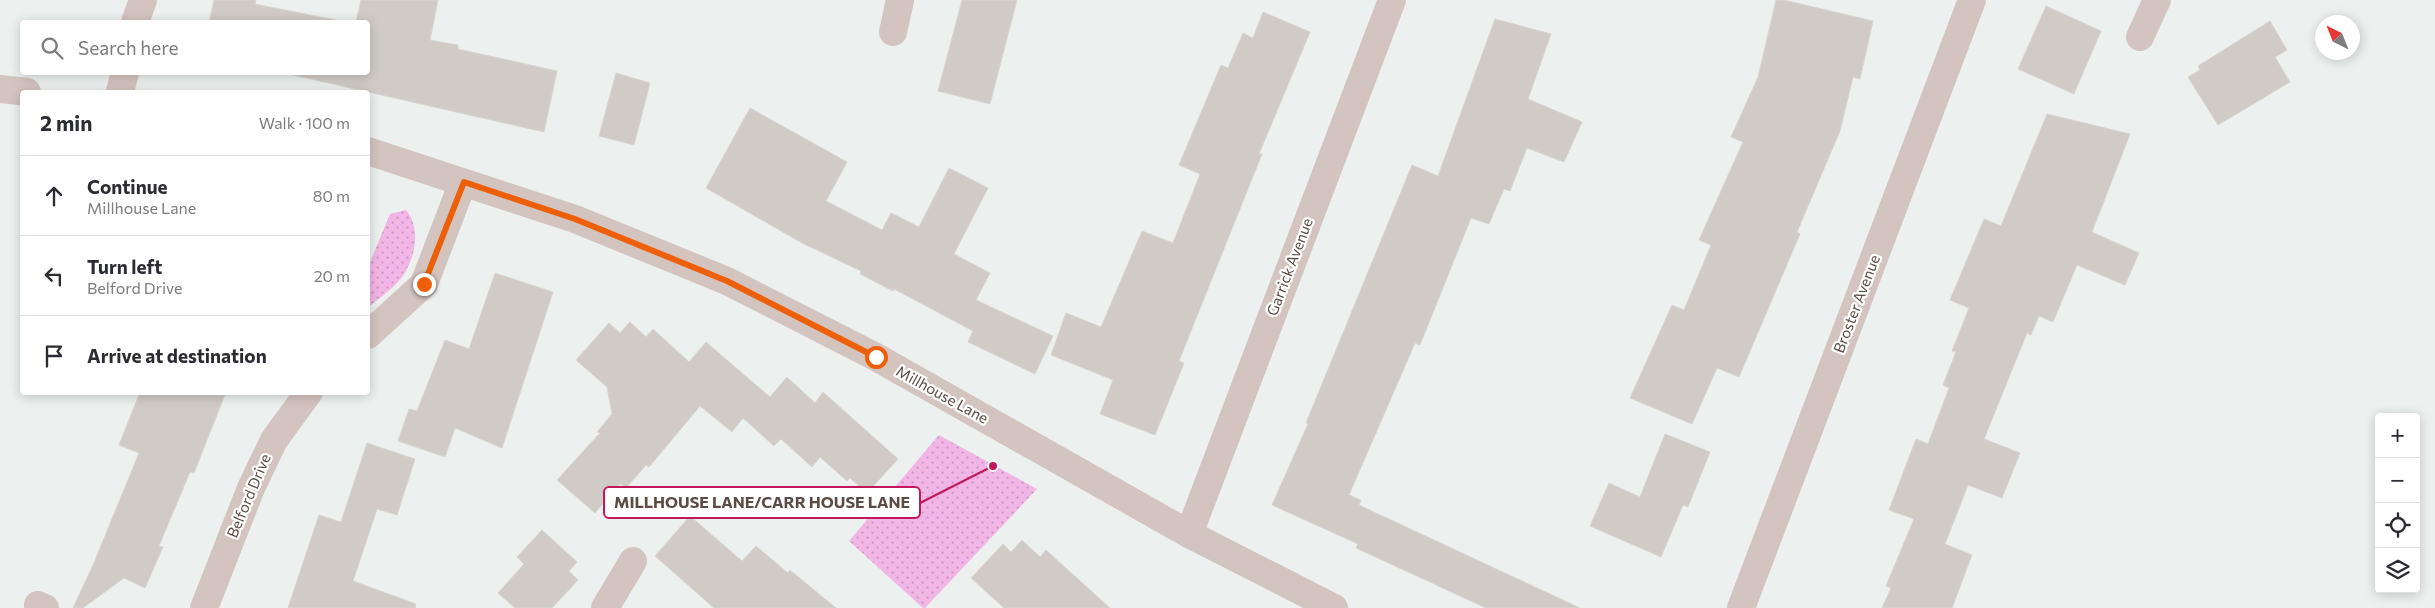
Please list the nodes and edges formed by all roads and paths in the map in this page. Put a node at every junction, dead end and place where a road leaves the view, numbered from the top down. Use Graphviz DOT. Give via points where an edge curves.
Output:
graph roads {
  1 [pos="143,0"];
  2 [pos="900,0"];
  3 [pos="1392,0"];
  4 [pos="1972,0"];
  5 [pos="2157,0"];
  6 [pos="136,20"];
  7 [pos="893,32"];
  8 [pos="2140,37"];
  9 [pos="124,75"];
  10 [pos="0,89"];
  11 [pos="120,90"];
  12 [pos="20,91"];
  13 [pos="370,151"];
  14 [pos="464,182"];
  15 [pos="370,333"];
  16 [pos="307,395"];
  17 [pos="1189,534"];
  18 [pos="632,561"];
  19 [pos="1298,601"];
  20 [pos="204,608"];
  21 [pos="605,608"];
  22 [pos="1334,608"];
  23 [pos="1741,608"];
  1 -- 6 [label="street"];
  2 -- 7 [label="street"];
  3 -- 17 [label="street, Garrick Avenue"];
  4 -- 23 [label="street, Broster Avenue"];
  5 -- 8 [label="street"];
  9 -- 11 [label="street"];
  10 -- 12 [label="street"];
  13 -- 14 [label="street, Millhouse Lane"];
  14 -- 15 [label="street" via="424,284"];
  14 -- 17 [label="street, Millhouse Lane" via="575,219 727,281 876,357"];
  16 -- 20 [label="street, Belford Drive" via="274,440 251,488"];
  17 -- 19 [label="street, Millhouse Lane"];
  18 -- 21 [label="street"];
  19 -- 22 [label="street, Millhouse Lane"];
}
